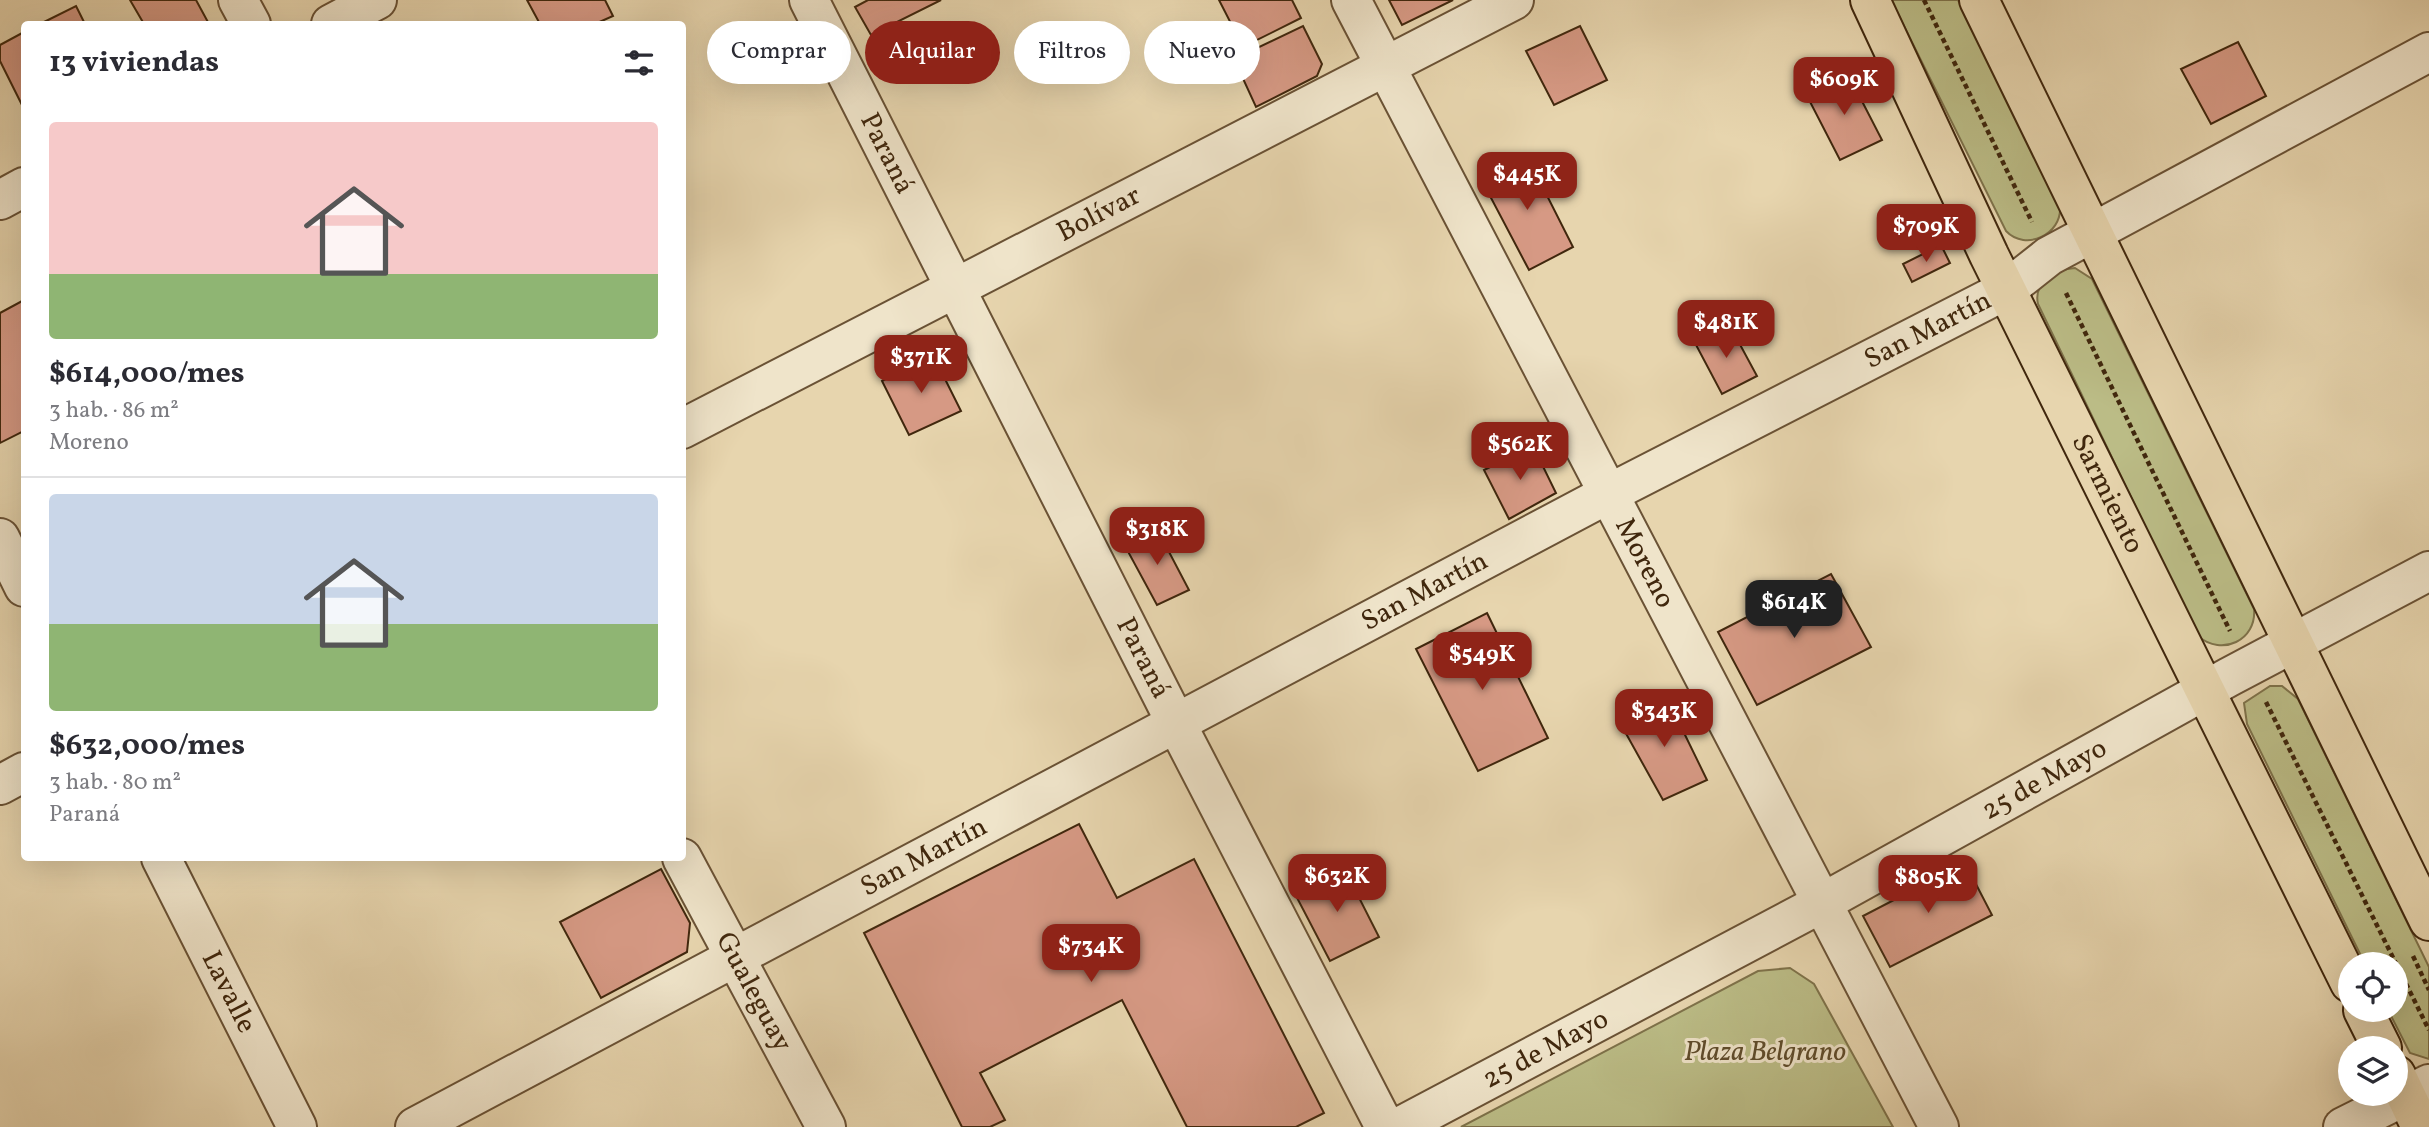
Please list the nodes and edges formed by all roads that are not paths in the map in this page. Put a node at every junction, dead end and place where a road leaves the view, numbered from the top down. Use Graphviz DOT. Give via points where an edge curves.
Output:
graph roads {
  1 [pos="238,0"];
  2 [pos="377,0"];
  3 [pos="809,0"];
  4 [pos="1351,0"];
  5 [pos="1514,0"];
  6 [pos="1870,0"];
  7 [pos="1979,0"];
  8 [pos="249,21"];
  9 [pos="337,21"];
  10 [pos="2429,52"];
  11 [pos="1386,66"];
  12 [pos="21,189"];
  13 [pos="0,200"];
  14 [pos="2092,234"];
  15 [pos="955,288"];
  16 [pos="2006,290"];
  17 [pos="686,427"];
  18 [pos="1608,494"];
  19 [pos="0,538"];
  20 [pos="2429,570"];
  21 [pos="21,581"];
  22 [pos="2293,643"];
  23 [pos="2205,690"];
  24 [pos="1175,723"];
  25 [pos="21,774"];
  26 [pos="0,785"];
  27 [pos="163,861"];
  28 [pos="684,861"];
  29 [pos="1820,904"];
  30 [pos="2429,921"];
  31 [pos="733,956"];
  32 [pos="2338,960"];
  33 [pos="2413,1095"];
  34 [pos="297,1127"];
  35 [pos="415,1127"];
  36 [pos="826,1127"];
  37 [pos="1385,1127"];
  38 [pos="1399,1127"];
  39 [pos="1939,1127"];
  40 [pos="2343,1127"];
  1 -- 8 [label="street"];
  2 -- 9 [label="street"];
  3 -- 15 [label="street, Paraná"];
  4 -- 11 [label="street, Moreno"];
  5 -- 11 [label="street, Bolívar"];
  6 -- 16 [label="main road, Sarmiento"];
  7 -- 14 [label="main road"];
  10 -- 14 [label="street, San Martín"];
  11 -- 15 [label="street, Bolívar"];
  11 -- 18 [label="street, Moreno"];
  12 -- 13 [label="street"];
  14 -- 16 [label="street, San Martín" via="2049,256"];
  14 -- 22 [label="main road"];
  15 -- 17 [label="street, Bolívar"];
  15 -- 24 [label="street, Paraná"];
  16 -- 18 [label="street, San Martín"];
  16 -- 23 [label="main road, Sarmiento"];
  18 -- 24 [label="street, San Martín"];
  18 -- 29 [label="street, Moreno"];
  19 -- 21 [label="street"];
  20 -- 22 [label="street, 25 de Mayo"];
  22 -- 23 [label="street, 25 de Mayo"];
  22 -- 30 [label="main road"];
  23 -- 29 [label="street, 25 de Mayo"];
  23 -- 32 [label="main road, Sarmiento"];
  24 -- 31 [label="street, San Martín"];
  24 -- 37 [label="street, Paraná"];
  25 -- 26 [label="street"];
  27 -- 34 [label="street, Lavalle"];
  28 -- 31 [label="street, Gualeguay"];
  29 -- 38 [label="street, 25 de Mayo"];
  29 -- 39 [label="street, Moreno"];
  31 -- 35 [label="street, San Martín"];
  31 -- 36 [label="street, Gualeguay"];
  33 -- 40 [label="street"];
}
